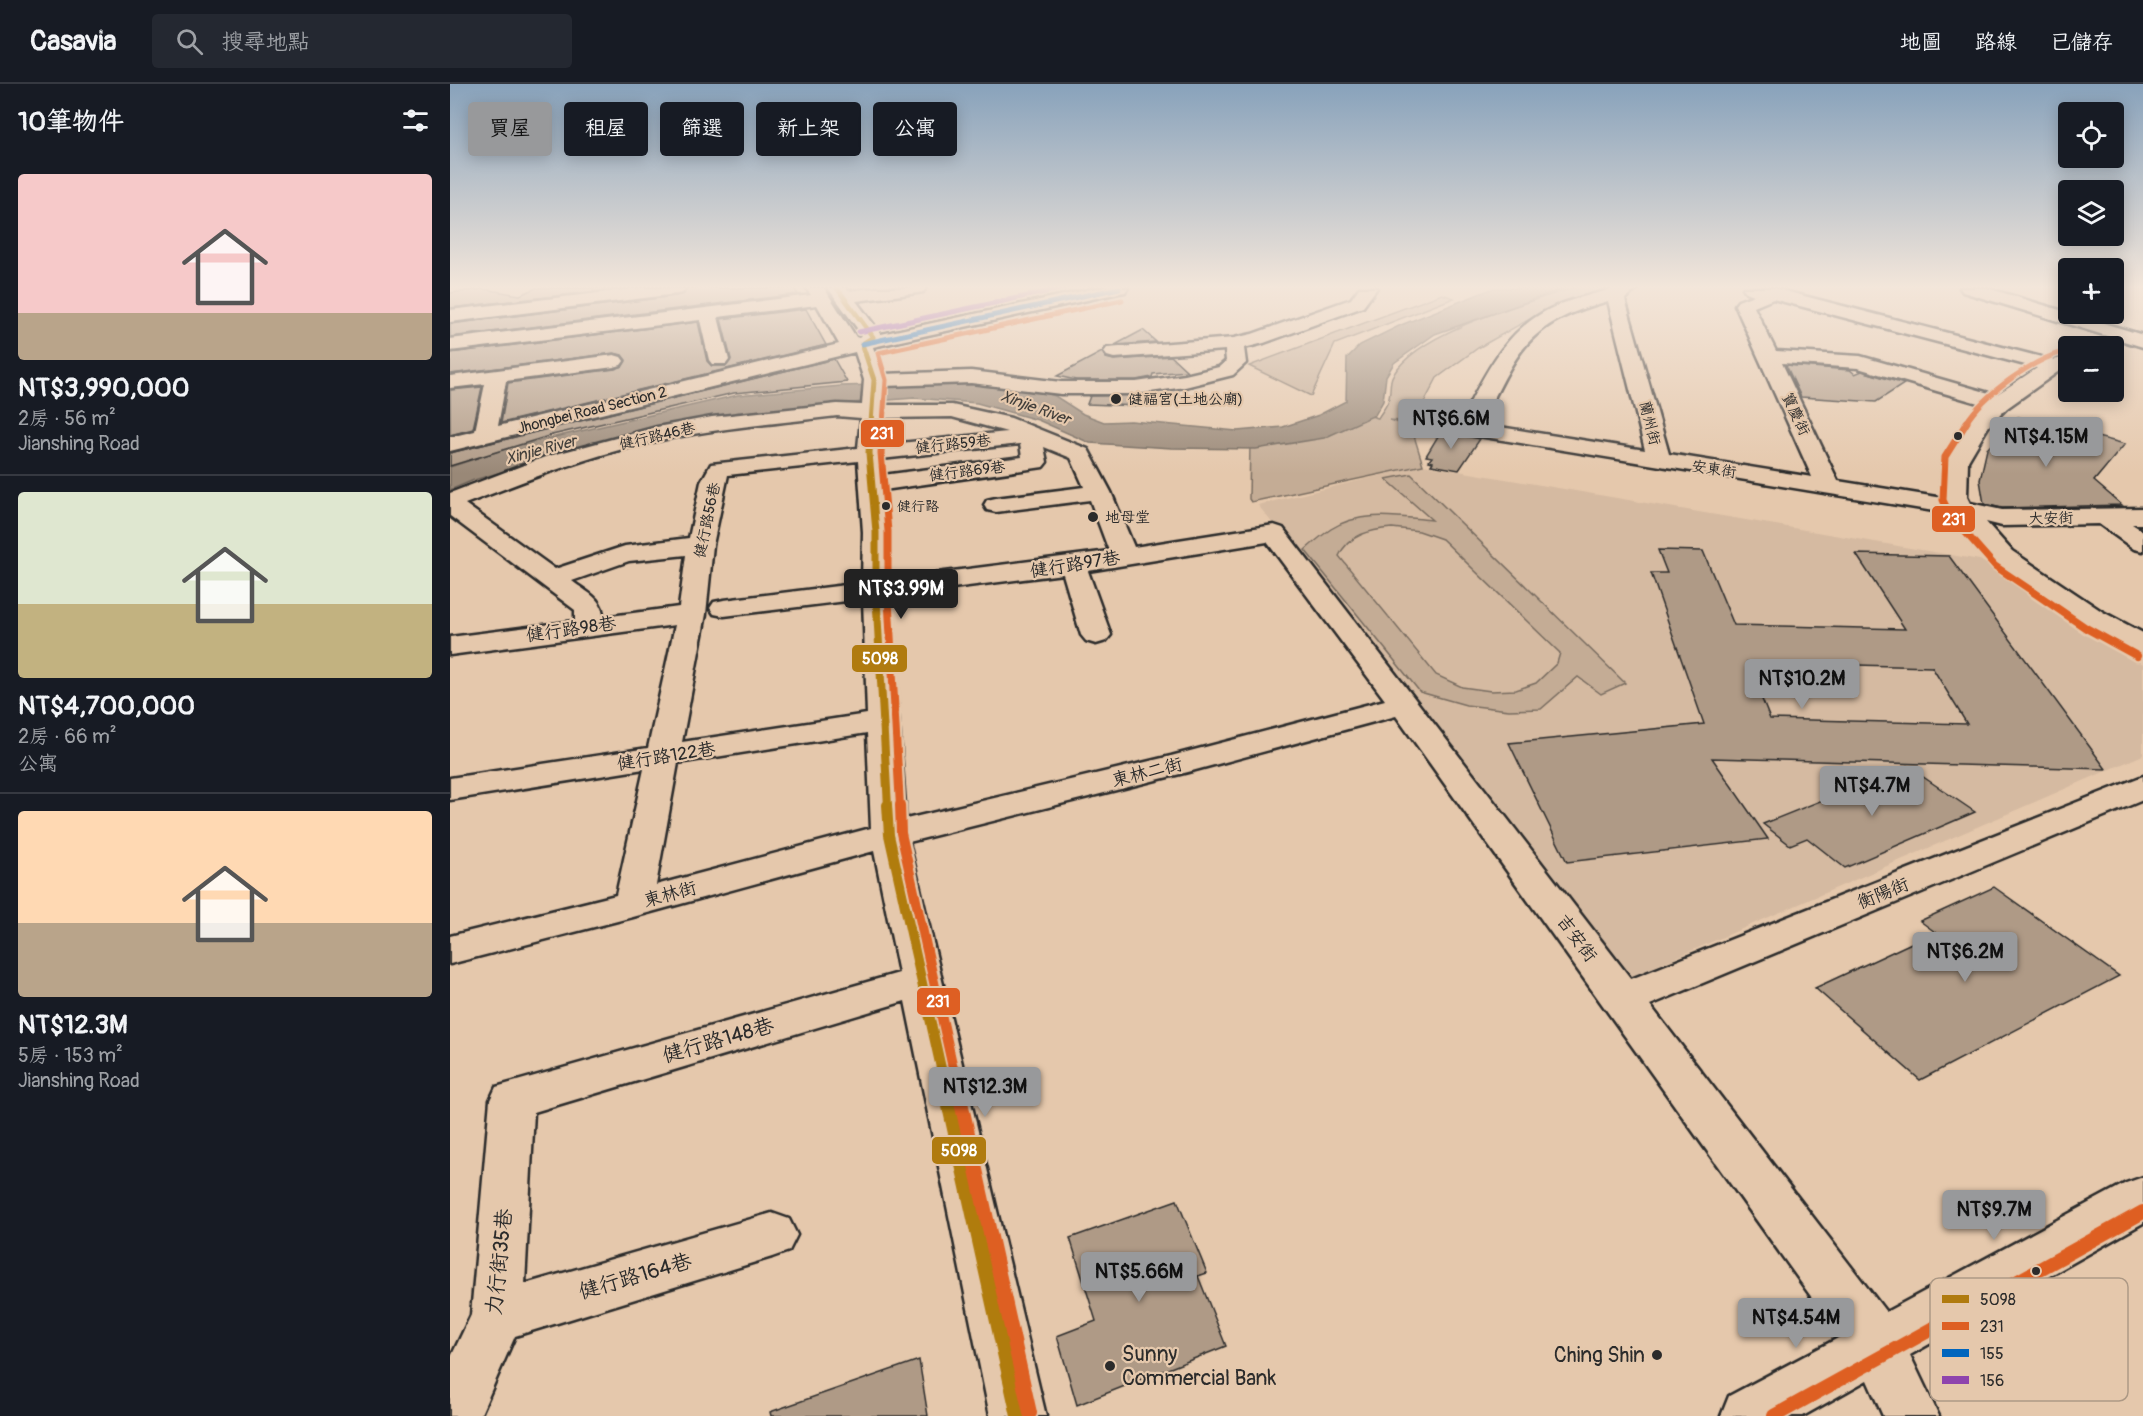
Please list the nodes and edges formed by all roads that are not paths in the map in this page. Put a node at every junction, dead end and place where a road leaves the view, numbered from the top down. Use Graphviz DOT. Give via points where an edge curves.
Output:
graph roads {
  1 [pos="717,350"];
  2 [pos="837,350"];
  3 [pos="863,350"];
  4 [pos="1142,350"];
  5 [pos="1235,350"];
  6 [pos="1510,350"];
  7 [pos="1630,350"];
  8 [pos="1766,350"];
  9 [pos="2006,350"];
  10 [pos="1114,352"];
  11 [pos="2124,355"];
  12 [pos="1769,356"];
  13 [pos="719,360"];
  14 [pos="2143,360"];
  15 [pos="614,361"];
  16 [pos="2058,363"];
  17 [pos="2058,366"];
  18 [pos="497,376"];
  19 [pos="450,382"];
  20 [pos="873,395"];
  21 [pos="1999,403"];
  22 [pos="485,436"];
  23 [pos="1033,436"];
  24 [pos="450,444"];
  25 [pos="869,453"];
  26 [pos="1659,460"];
  27 [pos="872,484"];
  28 [pos="1829,488"];
  29 [pos="1099,492"];
  30 [pos="450,503"];
  31 [pos="996,505"];
  32 [pos="1960,508"];
  33 [pos="2143,516"];
  34 [pos="2105,517"];
  35 [pos="1274,533"];
  36 [pos="2143,543"];
  37 [pos="700,545"];
  38 [pos="1124,556"];
  39 [pos="1073,565"];
  40 [pos="553,579"];
  41 [pos="876,590"];
  42 [pos="724,608"];
  43 [pos="692,614"];
  44 [pos="590,627"];
  45 [pos="1096,635"];
  46 [pos="2143,645"];
  47 [pos="450,646"];
  48 [pos="1404,704"];
  49 [pos="882,721"];
  50 [pos="662,757"];
  51 [pos="2143,787"];
  52 [pos="450,789"];
  53 [pos="888,835"];
  54 [pos="633,904"];
  55 [pos="450,950"];
  56 [pos="923,981"];
  57 [pos="1623,999"];
  58 [pos="512,1100"];
  59 [pos="2143,1198"];
  60 [pos="772,1235"];
  61 [pos="1999,1278"];
  62 [pos="1930,1316"];
  63 [pos="497,1317"];
  64 [pos="1878,1345"];
  65 [pos="452,1416"];
  66 [pos="1018,1416"];
  67 [pos="1749,1416"];
  68 [pos="1911,1416"];
  1 -- 13 [label="street"];
  2 -- 22 [label="street, Jhongbei Road Section 2"];
  3 -- 20 [label="street"];
  4 -- 10 [label="street"];
  5 -- 20 [label="street" via="1236,363 1226,371 1136,388 1061,387 971,377"];
  6 -- 26 [label="street, 安東街" via="1468,428"];
  7 -- 26 [label="street, 蘭州街"];
  8 -- 12 [label="street, 寶慶街"];
  9 -- 16 [label="street"];
  11 -- 14 [label="street"];
  12 -- 21 [label="street" via="1860,362"];
  12 -- 28 [label="street, 寶慶街"];
  15 -- 18 [label="street"];
  17 -- 21 [label="street"];
  18 -- 19 [label="street"];
  18 -- 22 [label="street"];
  20 -- 23 [label="street" via="1004,423"];
  20 -- 25 [label="street"];
  20 -- 30 [label="street, 健行路46巷" via="837,410 657,434 553,462"];
  21 -- 32 [label="street" via="1979,424 1956,461 1955,497"];
  22 -- 24 [label="street, Jhongbei Road Section 2"];
  23 -- 25 [label="street, 健行路59巷"];
  23 -- 27 [label="street, 健行路69巷" via="1035,462"];
  23 -- 29 [label="street" via="1080,454"];
  25 -- 27 [label="street"];
  25 -- 37 [label="street, 健行路56巷" via="719,469"];
  26 -- 28 [label="street, 安東街"];
  27 -- 41 [label="street"];
  28 -- 32 [label="street, 安東街"];
  29 -- 31 [label="street"];
  29 -- 38 [label="street"];
  30 -- 40 [label="street"];
  32 -- 34 [label="street, 大安街" via="2002,518"];
  32 -- 46 [label="street" via="2003,557 2093,618"];
  33 -- 34 [label="street, 大安街"];
  34 -- 36 [label="street"];
  35 -- 38 [label="street, 健行路97巷"];
  35 -- 48 [label="street, 吉安街"];
  37 -- 40 [label="street" via="625,554"];
  37 -- 43 [label="street, 健行路56巷"];
  38 -- 39 [label="street, 健行路97巷"];
  39 -- 41 [label="street, 健行路97巷"];
  39 -- 45 [label="street"];
  40 -- 44 [label="street" via="589,607"];
  41 -- 42 [label="street"];
  41 -- 49 [label="street"];
  43 -- 44 [label="street, 健行路98巷"];
  43 -- 50 [label="street, 健行路56巷"];
  44 -- 47 [label="street, 健行路98巷"];
  48 -- 53 [label="street, 東林二街" via="1176,765"];
  48 -- 57 [label="street, 吉安街"];
  49 -- 50 [label="street, 健行路122巷"];
  49 -- 53 [label="street"];
  50 -- 52 [label="street, 健行路122巷"];
  50 -- 54 [label="street, 健行路56巷"];
  51 -- 57 [label="street, 衡陽街"];
  53 -- 54 [label="street, 東林街"];
  53 -- 56 [label="street"];
  54 -- 55 [label="street, 東林街"];
  56 -- 58 [label="street, 健行路148巷"];
  56 -- 66 [label="street"];
  57 -- 64 [label="street, 吉安街"];
  58 -- 63 [label="street, 力行街35巷"];
  59 -- 61 [label="street"];
  60 -- 63 [label="street, 健行路164巷"];
  62 -- 64 [label="street"];
  63 -- 65 [label="street, 力行街35巷"];
  64 -- 67 [label="street"];
  64 -- 68 [label="street, 吉安街"];
}
